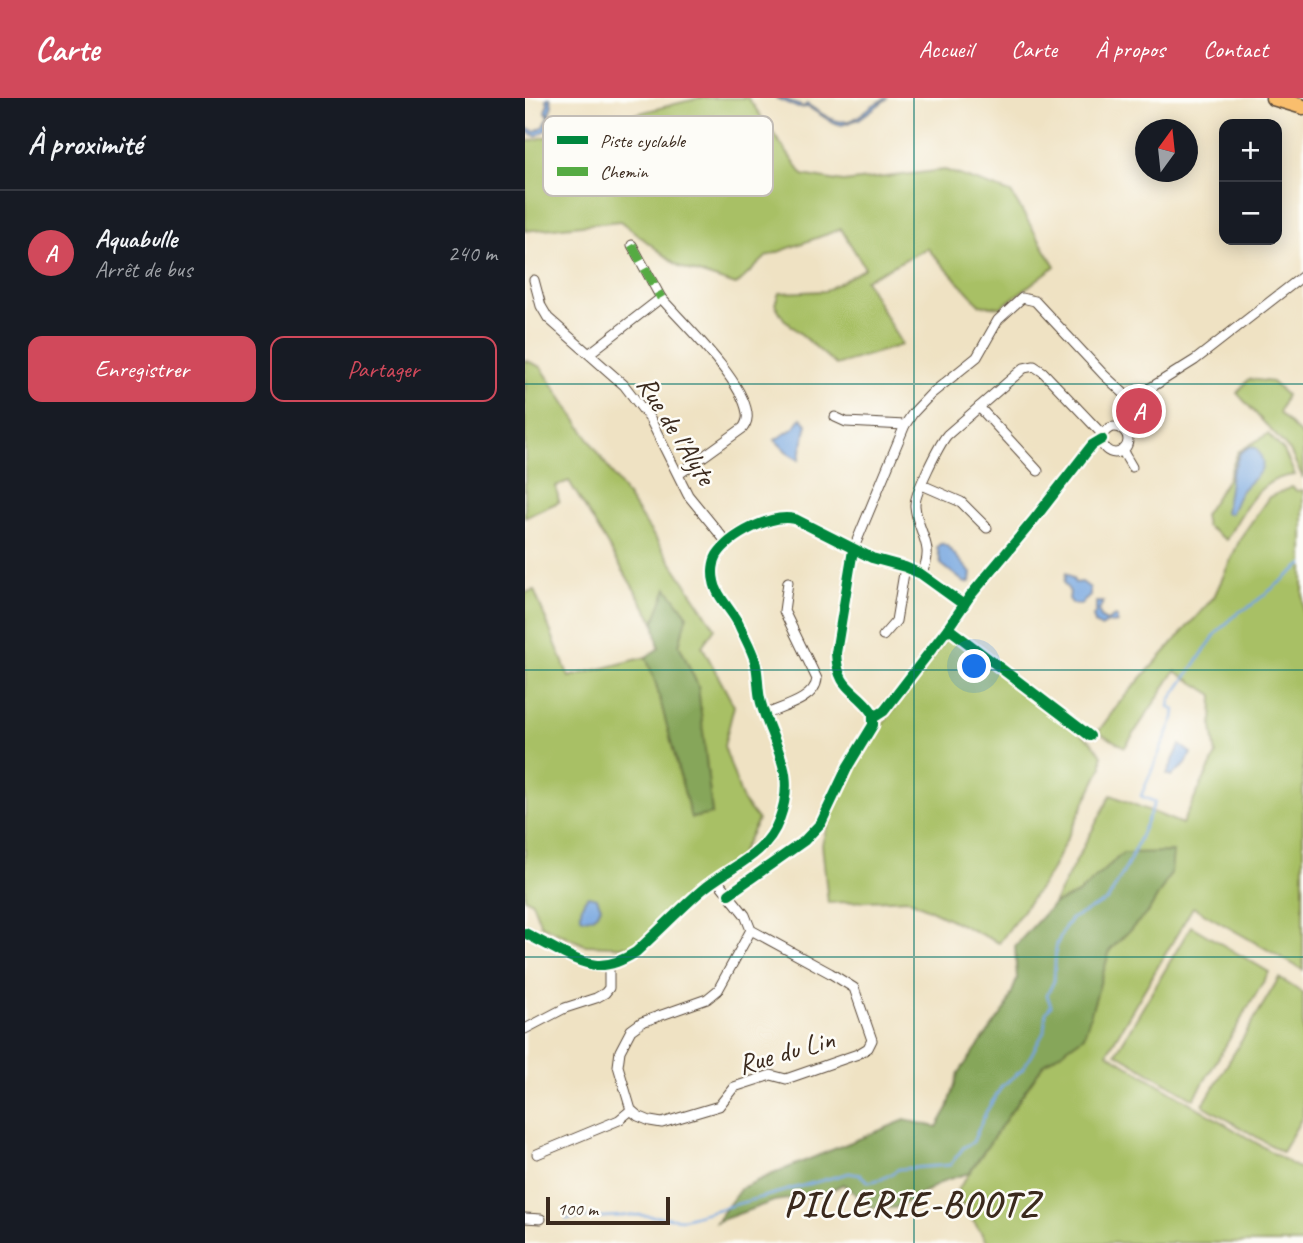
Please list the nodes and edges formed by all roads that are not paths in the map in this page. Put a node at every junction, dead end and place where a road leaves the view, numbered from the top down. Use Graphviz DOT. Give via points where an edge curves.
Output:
graph roads {
  1 [pos="1273,98"];
  2 [pos="1303,107"];
  3 [pos="632,245"];
  4 [pos="1303,276"];
  5 [pos="534,280"];
  6 [pos="661,298"];
  7 [pos="590,353"];
  8 [pos="1131,400"];
  9 [pos="979,407"];
  10 [pos="835,417"];
  11 [pos="905,425"];
  12 [pos="1122,429"];
  13 [pos="1103,435"];
  14 [pos="1122,450"];
  15 [pos="1132,467"];
  16 [pos="1038,471"];
  17 [pos="679,474"];
  18 [pos="922,485"];
  19 [pos="987,528"];
  20 [pos="728,544"];
  21 [pos="853,550"];
  22 [pos="905,567"];
  23 [pos="921,574"];
  24 [pos="788,583"];
  25 [pos="964,605"];
  26 [pos="883,636"];
  27 [pos="764,715"];
  28 [pos="716,879"];
  29 [pos="751,930"];
  30 [pos="525,933"];
  31 [pos="609,964"];
  32 [pos="525,1029"];
  33 [pos="631,1110"];
  34 [pos="537,1154"];
  35 [pos="525,1218"];
  36 [pos="541,1219"];
  1 -- 2 [label="main road"];
  3 -- 6 [label="street"];
  4 -- 8 [label="street" via="1195,360"];
  5 -- 7 [label="street, Rue de l'Alyte" via="548,318"];
  6 -- 7 [label="street"];
  6 -- 17 [label="street" via="724,369 747,412 743,428"];
  7 -- 17 [label="street, Rue de l'Alyte" via="624,385 650,419"];
  8 -- 11 [label="street" via="1035,301 1022,298 998,320 977,357 931,394"];
  8 -- 12 [label="street"];
  9 -- 13 [label="street" via="1024,368 1034,366"];
  9 -- 16 [label="street"];
  9 -- 18 [label="street" via="941,443"];
  10 -- 11 [label="street" via="846,422"];
  11 -- 21 [label="street"];
  12 -- 13 [label="street" via="1109,428"];
  12 -- 14 [label="street" via="1128,439"];
  13 -- 14 [label="street" via="1107,450"];
  14 -- 15 [label="street"];
  17 -- 20 [label="street, Rue de l'Alyte" via="688,495"];
  18 -- 19 [label="street" via="961,502"];
  18 -- 23 [label="street" via="915,505 928,562"];
  20 -- 21 [label="street" via="765,521 784,516"];
  20 -- 27 [label="street" via="716,556 714,585 739,624 755,662"];
  21 -- 22 [label="street"];
  22 -- 23 [label="street"];
  22 -- 26 [label="street" via="896,621"];
  23 -- 25 [label="street"];
  24 -- 27 [label="street" via="784,611 817,684 806,696"];
  27 -- 28 [label="street" via="785,764 786,790 779,821 760,850"];
  28 -- 29 [label="street" via="745,915"];
  28 -- 31 [label="street" via="636,952"];
  29 -- 33 [label="street" via="719,990 708,999 631,1030 618,1066"];
  29 -- 33 [label="street, Rue du Lin" via="854,988 872,1040 867,1048 786,1079 771,1075 734,1087 719,1106 663,1123"];
  30 -- 31 [label="street" via="584,964"];
  31 -- 32 [label="street" via="605,992"];
  33 -- 34 [label="street" via="619,1120"];
  35 -- 36 [label="street"];
}
